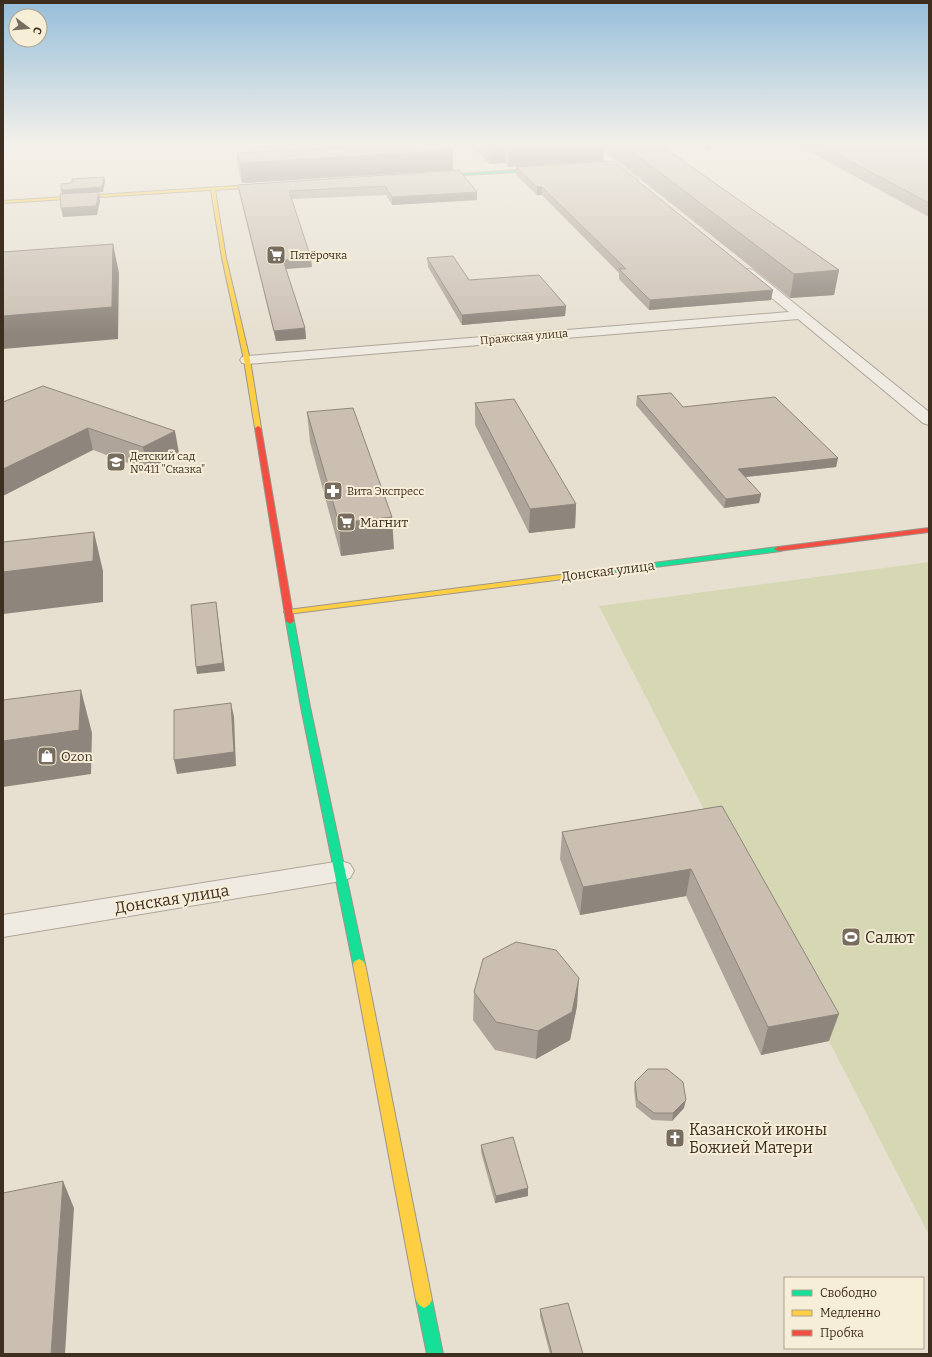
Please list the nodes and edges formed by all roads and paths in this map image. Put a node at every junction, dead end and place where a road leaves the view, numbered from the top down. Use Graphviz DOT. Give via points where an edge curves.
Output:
graph roads {
  1 [pos="216,207"];
  2 [pos="739,265"];
  3 [pos="802,315"];
  4 [pos="247,360"];
  5 [pos="929,420"];
  6 [pos="929,530"];
  7 [pos="288,612"];
  8 [pos="341,871"];
  9 [pos="3,926"];
  10 [pos="435,1354"];
  1 -- 4 [label="street" via="224,258"];
  2 -- 3 [label="street"];
  3 -- 4 [label="street, Пражская улица"];
  3 -- 5 [label="street"];
  4 -- 7 [label="street"];
  6 -- 7 [label="street, Донская улица"];
  7 -- 8 [label="street" via="302,695"];
  8 -- 9 [label="street, Донская улица"];
  8 -- 10 [label="street"];
}
